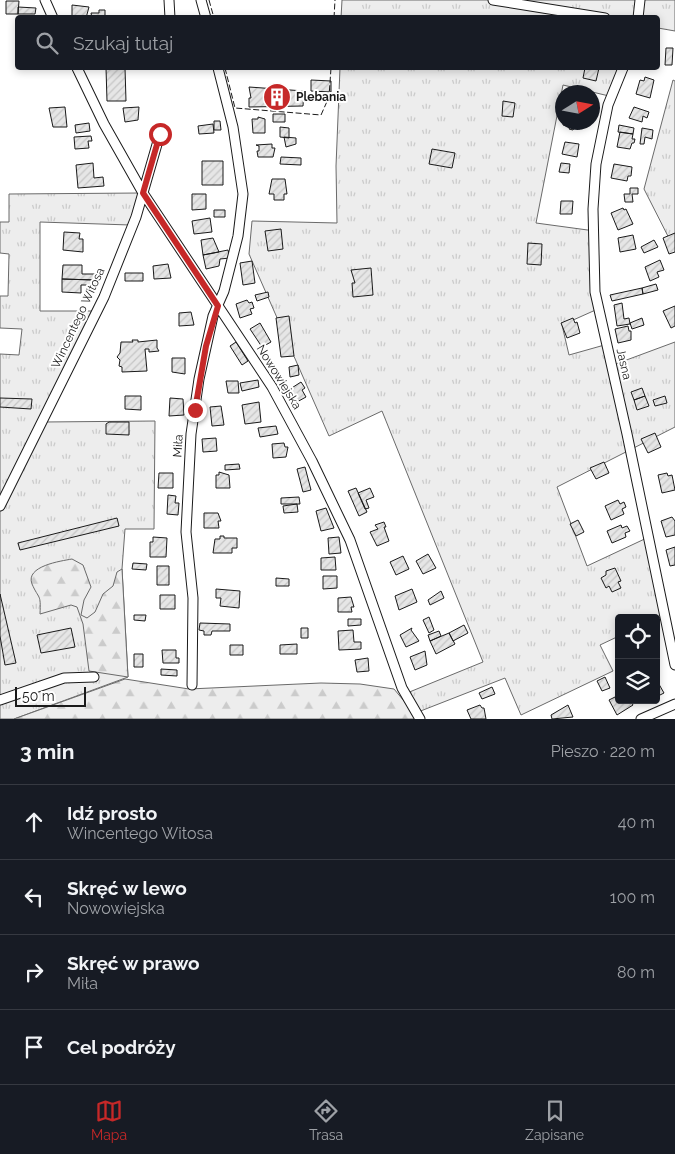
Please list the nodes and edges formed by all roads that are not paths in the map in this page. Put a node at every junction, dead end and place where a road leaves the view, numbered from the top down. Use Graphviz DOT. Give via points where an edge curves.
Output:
graph roads {
  1 [pos="45,0"];
  2 [pos="168,0"];
  3 [pos="201,0"];
  4 [pos="493,0"];
  5 [pos="640,0"];
  6 [pos="52,15"];
  7 [pos="170,15"];
  8 [pos="205,15"];
  9 [pos="586,15"];
  10 [pos="638,15"];
  11 [pos="78,70"];
  12 [pos="219,70"];
  13 [pos="622,70"];
  14 [pos="160,134"];
  15 [pos="143,193"];
  16 [pos="218,306"];
  17 [pos="0,506"];
  18 [pos="675,665"];
  19 [pos="94,676"];
  20 [pos="192,685"];
  21 [pos="0,700"];
  22 [pos="675,704"];
  23 [pos="420,719"];
  24 [pos="641,719"];
  1 -- 6 [label="street"];
  2 -- 7 [label="street"];
  3 -- 8 [label="street"];
  4 -- 9 [label="street"];
  5 -- 10 [label="street"];
  11 -- 15 [label="street, Nowowiejska"];
  12 -- 16 [label="street, Miła" via="233,127 243,194 232,263"];
  13 -- 18 [label="street, Jasna" via="608,104 596,164 593,210 595,292"];
  14 -- 15 [label="street, Wincentego Witosa"];
  15 -- 16 [label="street, Nowowiejska"];
  15 -- 17 [label="street, Wincentego Witosa" via="104,297"];
  16 -- 20 [label="street, Miła" via="199,379 191,434 186,532 193,598"];
  16 -- 23 [label="street, Nowowiejska" via="272,387 312,461 350,540 402,688"];
  19 -- 21 [label="street" via="64,678"];
  22 -- 24 [label="street"];
}
